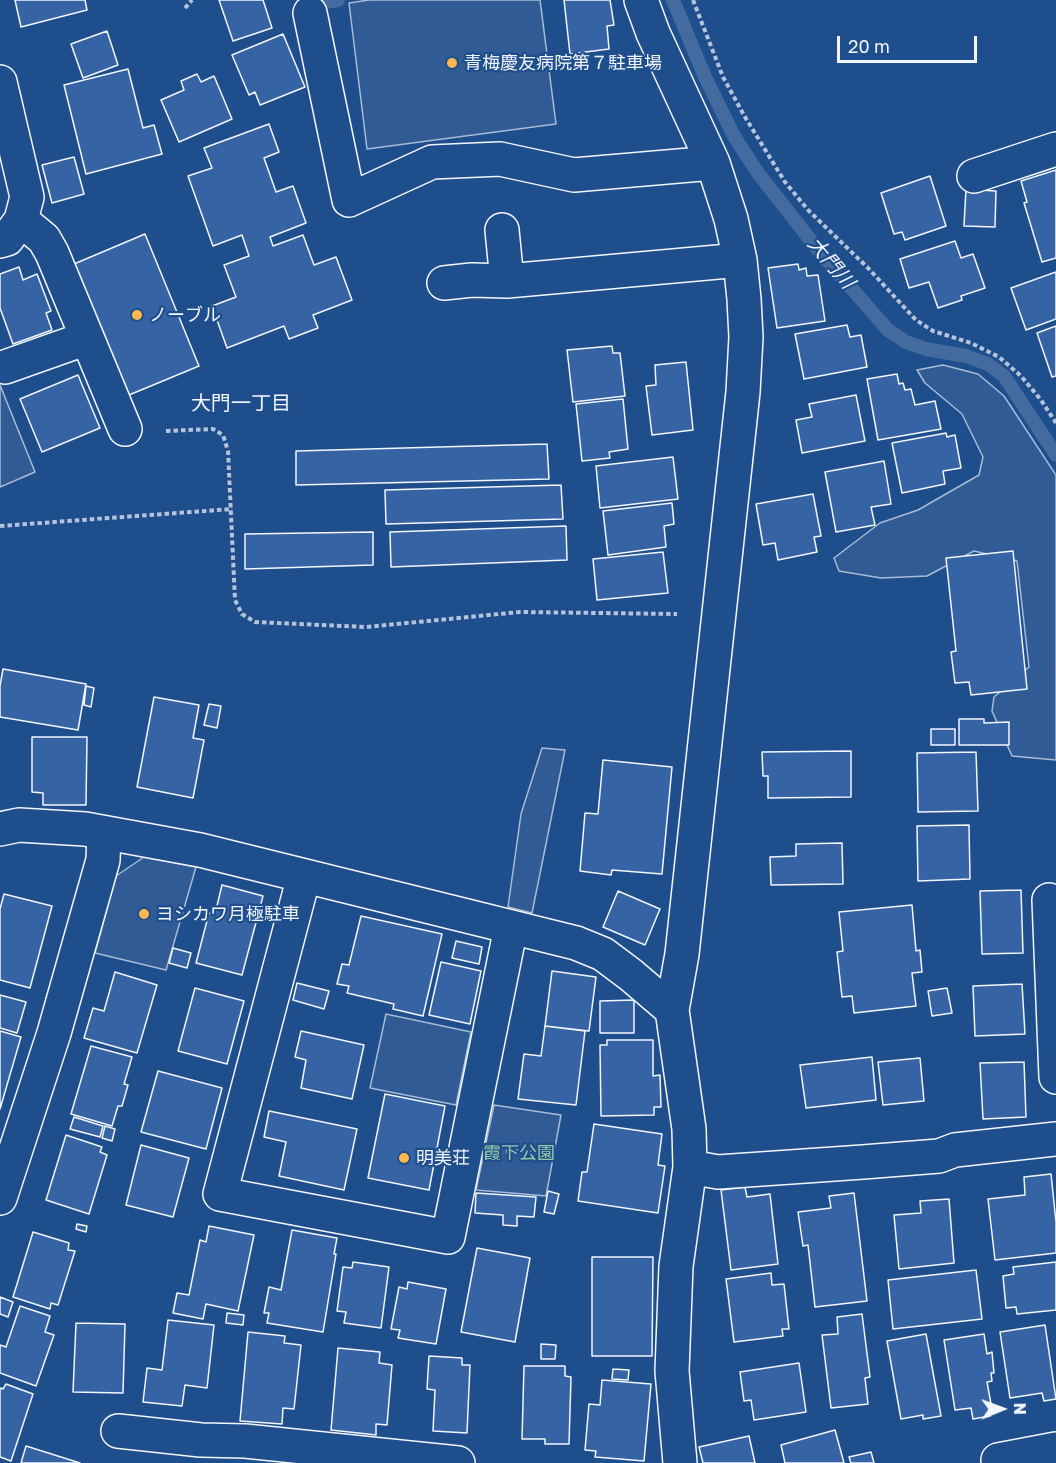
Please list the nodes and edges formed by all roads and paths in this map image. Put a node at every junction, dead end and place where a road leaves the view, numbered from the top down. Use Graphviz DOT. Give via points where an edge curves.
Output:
graph roads {
  1 [pos="192,0"];
  2 [pos="641,0"];
  3 [pos="693,0"];
  4 [pos="185,8"];
  5 [pos="310,13"];
  6 [pos="0,82"];
  7 [pos="1056,149"];
  8 [pos="713,163"];
  9 [pos="974,176"];
  10 [pos="502,230"];
  11 [pos="10,231"];
  12 [pos="740,260"];
  13 [pos="507,281"];
  14 [pos="444,283"];
  15 [pos="87,338"];
  16 [pos="5,367"];
  17 [pos="1056,423"];
  18 [pos="125,429"];
  19 [pos="232,509"];
  20 [pos="0,526"];
  21 [pos="718,614"];
  22 [pos="0,829"];
  23 [pos="104,834"];
  24 [pos="304,876"];
  25 [pos="1049,900"];
  26 [pos="512,927"];
  27 [pos="1053,951"];
  28 [pos="672,1010"];
  29 [pos="1056,1077"];
  30 [pos="1056,1139"];
  31 [pos="690,1167"];
  32 [pos="0,1198"];
  33 [pos="118,1431"];
  34 [pos="1056,1449"];
  35 [pos="200,1451"];
  36 [pos="347,1457"];
  37 [pos="458,1463"];
  38 [pos="680,1463"];
  39 [pos="999,1463"];
  1 -- 4 [label="path"];
  2 -- 8 [label="street"];
  3 -- 17 [label="path" via="723,77 785,182 809,211 916,320 933,331 999,357 1021,376"];
  5 -- 8 [label="street" via="349,200 432,162 500,159 574,174"];
  6 -- 11 [label="street" via="27,197"];
  7 -- 9 [label="street"];
  8 -- 12 [label="street"];
  10 -- 13 [label="street"];
  11 -- 15 [label="street" via="44,239"];
  12 -- 13 [label="street"];
  12 -- 21 [label="street" via="746,337 743,392"];
  13 -- 14 [label="street"];
  15 -- 16 [label="street"];
  15 -- 18 [label="street"];
  18 -- 19 [label="path" via="133,434 213,429 223,435 228,451"];
  19 -- 20 [label="path"];
  19 -- 21 [label="path" via="235,600 242,614 255,622 366,627 520,612"];
  21 -- 28 [label="street" via="682,954"];
  22 -- 23 [label="street" via="19,825"];
  23 -- 24 [label="street" via="200,850"];
  23 -- 32 [label="street" via="103,860"];
  24 -- 26 [label="street"];
  24 -- 26 [label="street" via="220,1194 448,1237"];
  25 -- 27 [label="street"];
  26 -- 28 [label="street" via="603,954"];
  27 -- 29 [label="street"];
  28 -- 31 [label="street" via="689,1129"];
  30 -- 31 [label="street" via="956,1150 939,1156 862,1162 718,1172"];
  31 -- 38 [label="street" via="676,1266 672,1371"];
  33 -- 35 [label="street"];
  34 -- 39 [label="street" via="998,1460"];
  35 -- 36 [label="street" via="245,1441"];
  36 -- 37 [label="street"];
}
